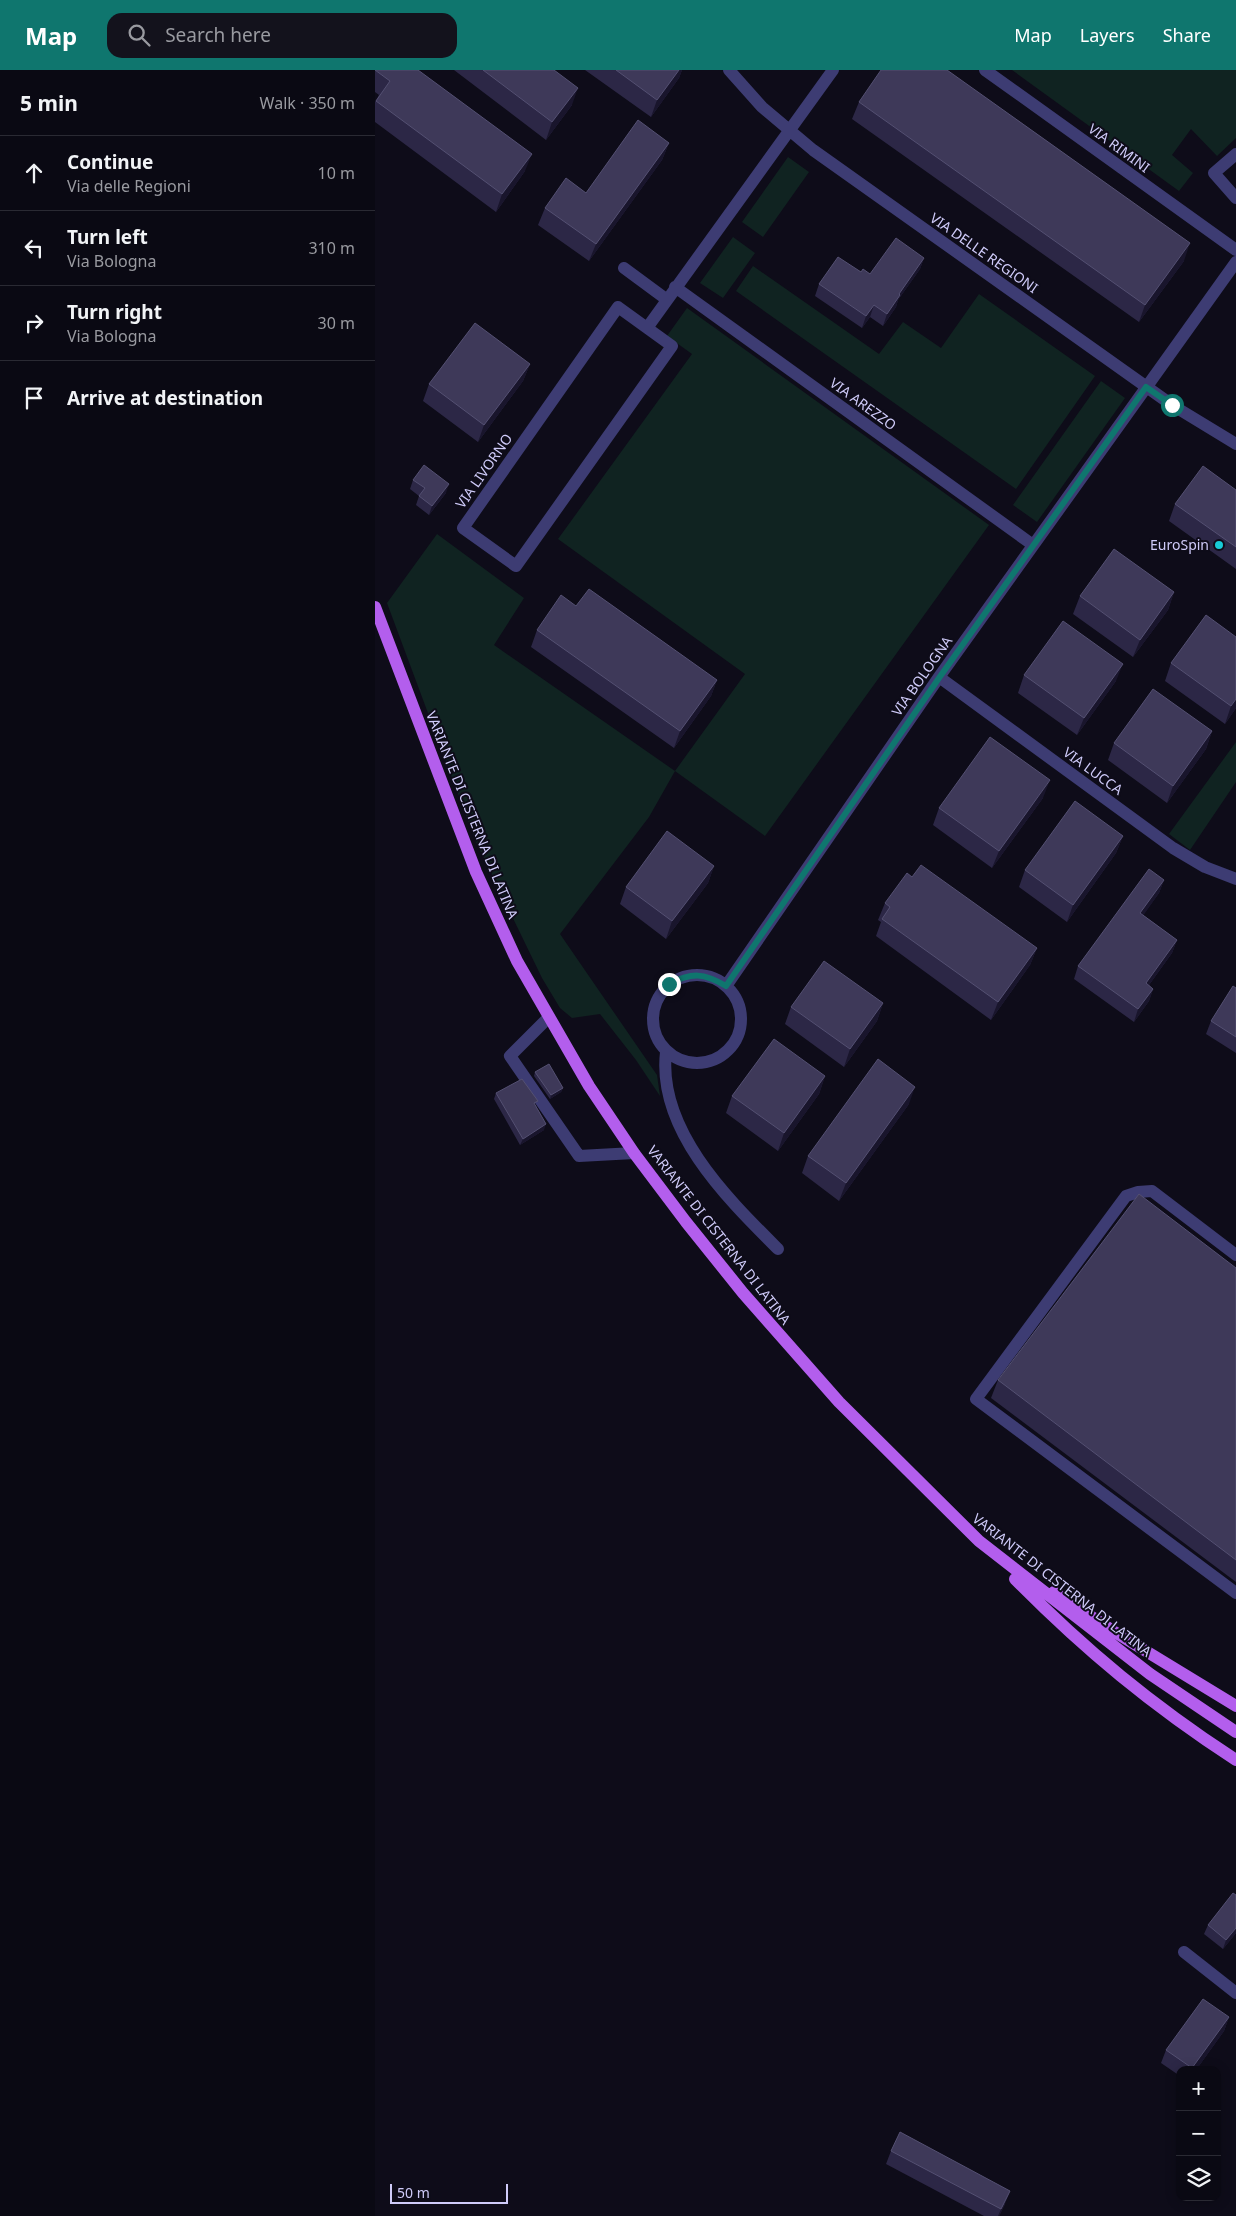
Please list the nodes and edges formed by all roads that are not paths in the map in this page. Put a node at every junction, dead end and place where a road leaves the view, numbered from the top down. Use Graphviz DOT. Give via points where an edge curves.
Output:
graph roads {
  1 [pos="729,70"];
  2 [pos="833,70"];
  3 [pos="985,70"];
  4 [pos="788,130"];
  5 [pos="1236,154"];
  6 [pos="1236,198"];
  7 [pos="1236,250"];
  8 [pos="1236,262"];
  9 [pos="624,268"];
  10 [pos="675,287"];
  11 [pos="667,299"];
  12 [pos="647,328"];
  13 [pos="1146,387"];
  14 [pos="1236,444"];
  15 [pos="1033,545"];
  16 [pos="375,607"];
  17 [pos="939,678"];
  18 [pos="1236,879"];
  19 [pos="726,986"];
  20 [pos="548,1018"];
  21 [pos="667,1052"];
  22 [pos="634,1153"];
  23 [pos="779,1249"];
  24 [pos="1236,1255"];
  25 [pos="979,1541"];
  26 [pos="1236,1594"];
  27 [pos="1236,1706"];
  28 [pos="1236,1732"];
  29 [pos="1236,1760"];
  30 [pos="1184,1952"];
  31 [pos="1236,1993"];
  1 -- 4 [label="street, VIA DELLE REGIONI"];
  2 -- 4 [label="street"];
  3 -- 7 [label="street, VIA RIMINI"];
  4 -- 10 [label="street"];
  4 -- 13 [label="street, VIA DELLE REGIONI"];
  5 -- 6 [label="street" via="1214,173"];
  8 -- 13 [label="street"];
  9 -- 11 [label="street"];
  10 -- 11 [label="street"];
  10 -- 15 [label="street, VIA AREZZO"];
  11 -- 12 [label="street"];
  12 -- 12 [label="street, VIA LIVORNO" via="673,346 517,566 463,528 618,308"];
  13 -- 14 [label="street, VIA DELLE REGIONI"];
  13 -- 15 [label="street, VIA BOLOGNA"];
  15 -- 17 [label="street, VIA BOLOGNA"];
  16 -- 20 [label="main road, VARIANTE DI CISTERNA DI LATINA" via="486,896"];
  17 -- 18 [label="street, VIA LUCCA" via="1173,848 1205,867"];
  17 -- 19 [label="street, VIA BOLOGNA"];
  19 -- 21 [label="street" via="713,978 683,977 669,984 659,995 653,1009 653,1025 657,1039"];
  19 -- 21 [label="street" via="736,998 741,1013 741,1028 735,1043 710,1062 695,1064"];
  20 -- 22 [label="main road, VARIANTE DI CISTERNA DI LATINA"];
  20 -- 22 [label="street" via="510,1056 579,1156"];
  21 -- 23 [label="street" via="665,1078 668,1093 687,1139 735,1206"];
  22 -- 25 [label="main road, VARIANTE DI CISTERNA DI LATINA" via="716,1260 785,1341 868,1432"];
  24 -- 26 [label="street" via="1152,1191 1126,1196 976,1399"];
  25 -- 27 [label="main road" via="1113,1631"];
  25 -- 28 [label="main road, VARIANTE DI CISTERNA DI LATINA" via="1150,1674"];
  25 -- 29 [label="main road" via="1101,1662"];
  30 -- 31 [label="street"];
}
